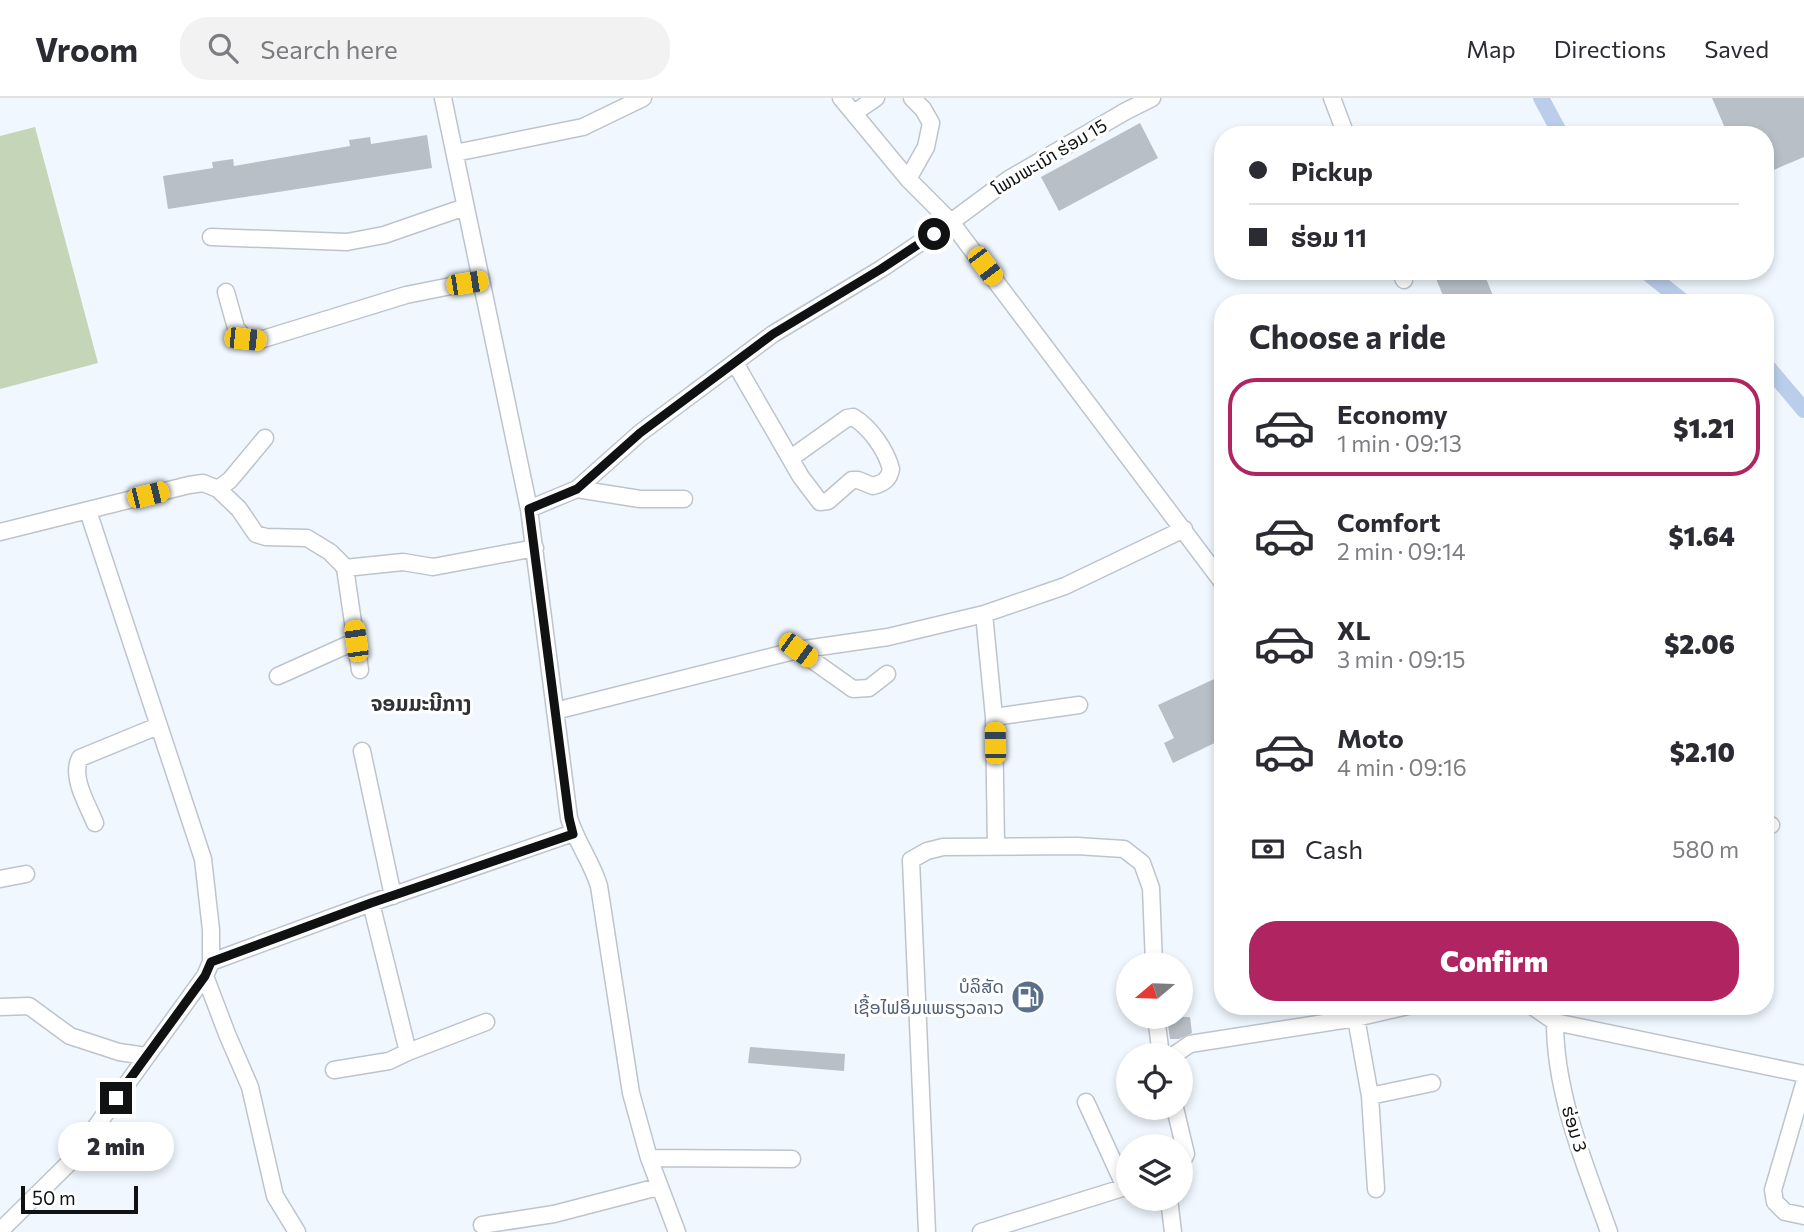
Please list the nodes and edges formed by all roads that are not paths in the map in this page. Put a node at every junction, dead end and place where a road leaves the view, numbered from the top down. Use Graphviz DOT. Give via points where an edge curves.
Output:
graph roads {
  1 [pos="443,98"];
  2 [pos="643,98"];
  3 [pos="841,98"];
  4 [pos="876,98"];
  5 [pos="912,98"];
  6 [pos="1152,98"];
  7 [pos="1332,98"];
  8 [pos="854,113"];
  9 [pos="1343,126"];
  10 [pos="455,153"];
  11 [pos="908,179"];
  12 [pos="465,207"];
  13 [pos="951,222"];
  14 [pos="211,237"];
  15 [pos="481,280"];
  16 [pos="226,292"];
  17 [pos="735,363"];
  18 [pos="265,438"];
  19 [pos="791,458"];
  20 [pos="218,489"];
  21 [pos="577,489"];
  22 [pos="684,499"];
  23 [pos="529,509"];
  24 [pos="88,511"];
  25 [pos="1184,528"];
  26 [pos="0,532"];
  27 [pos="535,548"];
  28 [pos="345,568"];
  29 [pos="1214,570"];
  30 [pos="984,614"];
  31 [pos="356,641"];
  32 [pos="798,650"];
  33 [pos="360,670"];
  34 [pos="887,674"];
  35 [pos="278,676"];
  36 [pos="1079,705"];
  37 [pos="555,711"];
  38 [pos="994,717"];
  39 [pos="158,726"];
  40 [pos="362,751"];
  41 [pos="95,823"];
  42 [pos="573,834"];
  43 [pos="996,846"];
  44 [pos="26,874"];
  45 [pos="0,879"];
  46 [pos="393,896"];
  47 [pos="371,903"];
  48 [pos="1154,952"];
  49 [pos="208,969"];
  50 [pos="0,1007"];
  51 [pos="1369,1015"];
  52 [pos="1545,1015"];
  53 [pos="1356,1018"];
  54 [pos="486,1022"];
  55 [pos="1555,1022"];
  56 [pos="1193,1044"];
  57 [pos="408,1052"];
  58 [pos="146,1056"];
  59 [pos="334,1070"];
  60 [pos="1804,1074"];
  61 [pos="1432,1083"];
  62 [pos="1804,1084"];
  63 [pos="1370,1096"];
  64 [pos="1086,1102"];
  65 [pos="649,1158"];
  66 [pos="792,1158"];
  67 [pos="1116,1163"];
  68 [pos="658,1187"];
  69 [pos="1116,1189"];
  70 [pos="1376,1189"];
  71 [pos="1170,1211"];
  72 [pos="1804,1216"];
  73 [pos="482,1224"];
  74 [pos="0,1231"];
  75 [pos="298,1232"];
  76 [pos="677,1232"];
  77 [pos="927,1232"];
  78 [pos="981,1232"];
  79 [pos="1173,1232"];
  80 [pos="1609,1232"];
  1 -- 10 [label="street"];
  2 -- 10 [label="street" via="583,127"];
  3 -- 8 [label="street"];
  4 -- 8 [label="street"];
  5 -- 11 [label="street" via="931,123 926,147"];
  6 -- 13 [label="street, ໂພນພະເນົາ ຮ່ອມ 15" via="1009,179"];
  7 -- 9 [label="street"];
  8 -- 11 [label="street"];
  10 -- 12 [label="street"];
  11 -- 13 [label="street"];
  12 -- 14 [label="street" via="384,235 347,242"];
  12 -- 15 [label="street"];
  13 -- 17 [label="street, ໂພນພະເນົາ ຮ່ອມ 15" via="773,334"];
  13 -- 25 [label="street"];
  15 -- 16 [label="street" via="406,295 260,340 245,339 236,328"];
  15 -- 23 [label="street"];
  17 -- 19 [label="street"];
  17 -- 21 [label="street, ໂພນພະເນົາ ຮ່ອມ 15" via="640,433"];
  18 -- 20 [label="street"];
  19 -- 19 [label="street" via="824,503 852,480 873,486 886,480 891,469 888,456 853,417"];
  20 -- 24 [label="street" via="203,483 189,485"];
  20 -- 28 [label="street" via="256,534 307,538"];
  21 -- 22 [label="street" via="640,499"];
  21 -- 23 [label="street"];
  23 -- 27 [label="street"];
  24 -- 26 [label="street"];
  24 -- 39 [label="street"];
  25 -- 29 [label="street"];
  25 -- 30 [label="street" via="1065,586"];
  27 -- 28 [label="street" via="433,568 403,562"];
  27 -- 37 [label="street"];
  28 -- 31 [label="street"];
  30 -- 32 [label="street" via="888,637"];
  30 -- 38 [label="street"];
  31 -- 33 [label="street"];
  31 -- 35 [label="street"];
  32 -- 34 [label="street" via="853,690 869,688"];
  32 -- 37 [label="street"];
  36 -- 38 [label="street"];
  37 -- 42 [label="street"];
  38 -- 43 [label="street"];
  39 -- 41 [label="street" via="80,758 77,774"];
  39 -- 49 [label="street" via="203,859 211,930"];
  40 -- 46 [label="street"];
  42 -- 46 [label="street"];
  42 -- 65 [label="street" via="599,886 632,1093"];
  43 -- 48 [label="street" via="1124,849 1142,863 1151,888"];
  43 -- 77 [label="street" via="943,847 911,860"];
  44 -- 45 [label="street"];
  46 -- 47 [label="street"];
  47 -- 49 [label="street"];
  47 -- 57 [label="street"];
  49 -- 58 [label="street"];
  49 -- 75 [label="street" via="227,1034 250,1087 275,1196"];
  50 -- 58 [label="street" via="29,1006 70,1036"];
  51 -- 53 [label="street"];
  52 -- 55 [label="street"];
  53 -- 56 [label="street"];
  53 -- 63 [label="street"];
  54 -- 57 [label="street"];
  55 -- 60 [label="street"];
  55 -- 80 [label="street, ຮ່ອມ 3" via="1555,1048 1568,1110"];
  57 -- 59 [label="street" via="389,1061"];
  58 -- 74 [label="street" via="71,1161"];
  61 -- 63 [label="street"];
  62 -- 72 [label="street" via="1773,1190 1774,1202 1785,1212"];
  63 -- 70 [label="street"];
  64 -- 67 [label="street"];
  65 -- 66 [label="street"];
  65 -- 68 [label="street"];
  68 -- 73 [label="street" via="554,1214"];
  68 -- 76 [label="street"];
  69 -- 78 [label="street"];
  71 -- 79 [label="street"];
}
